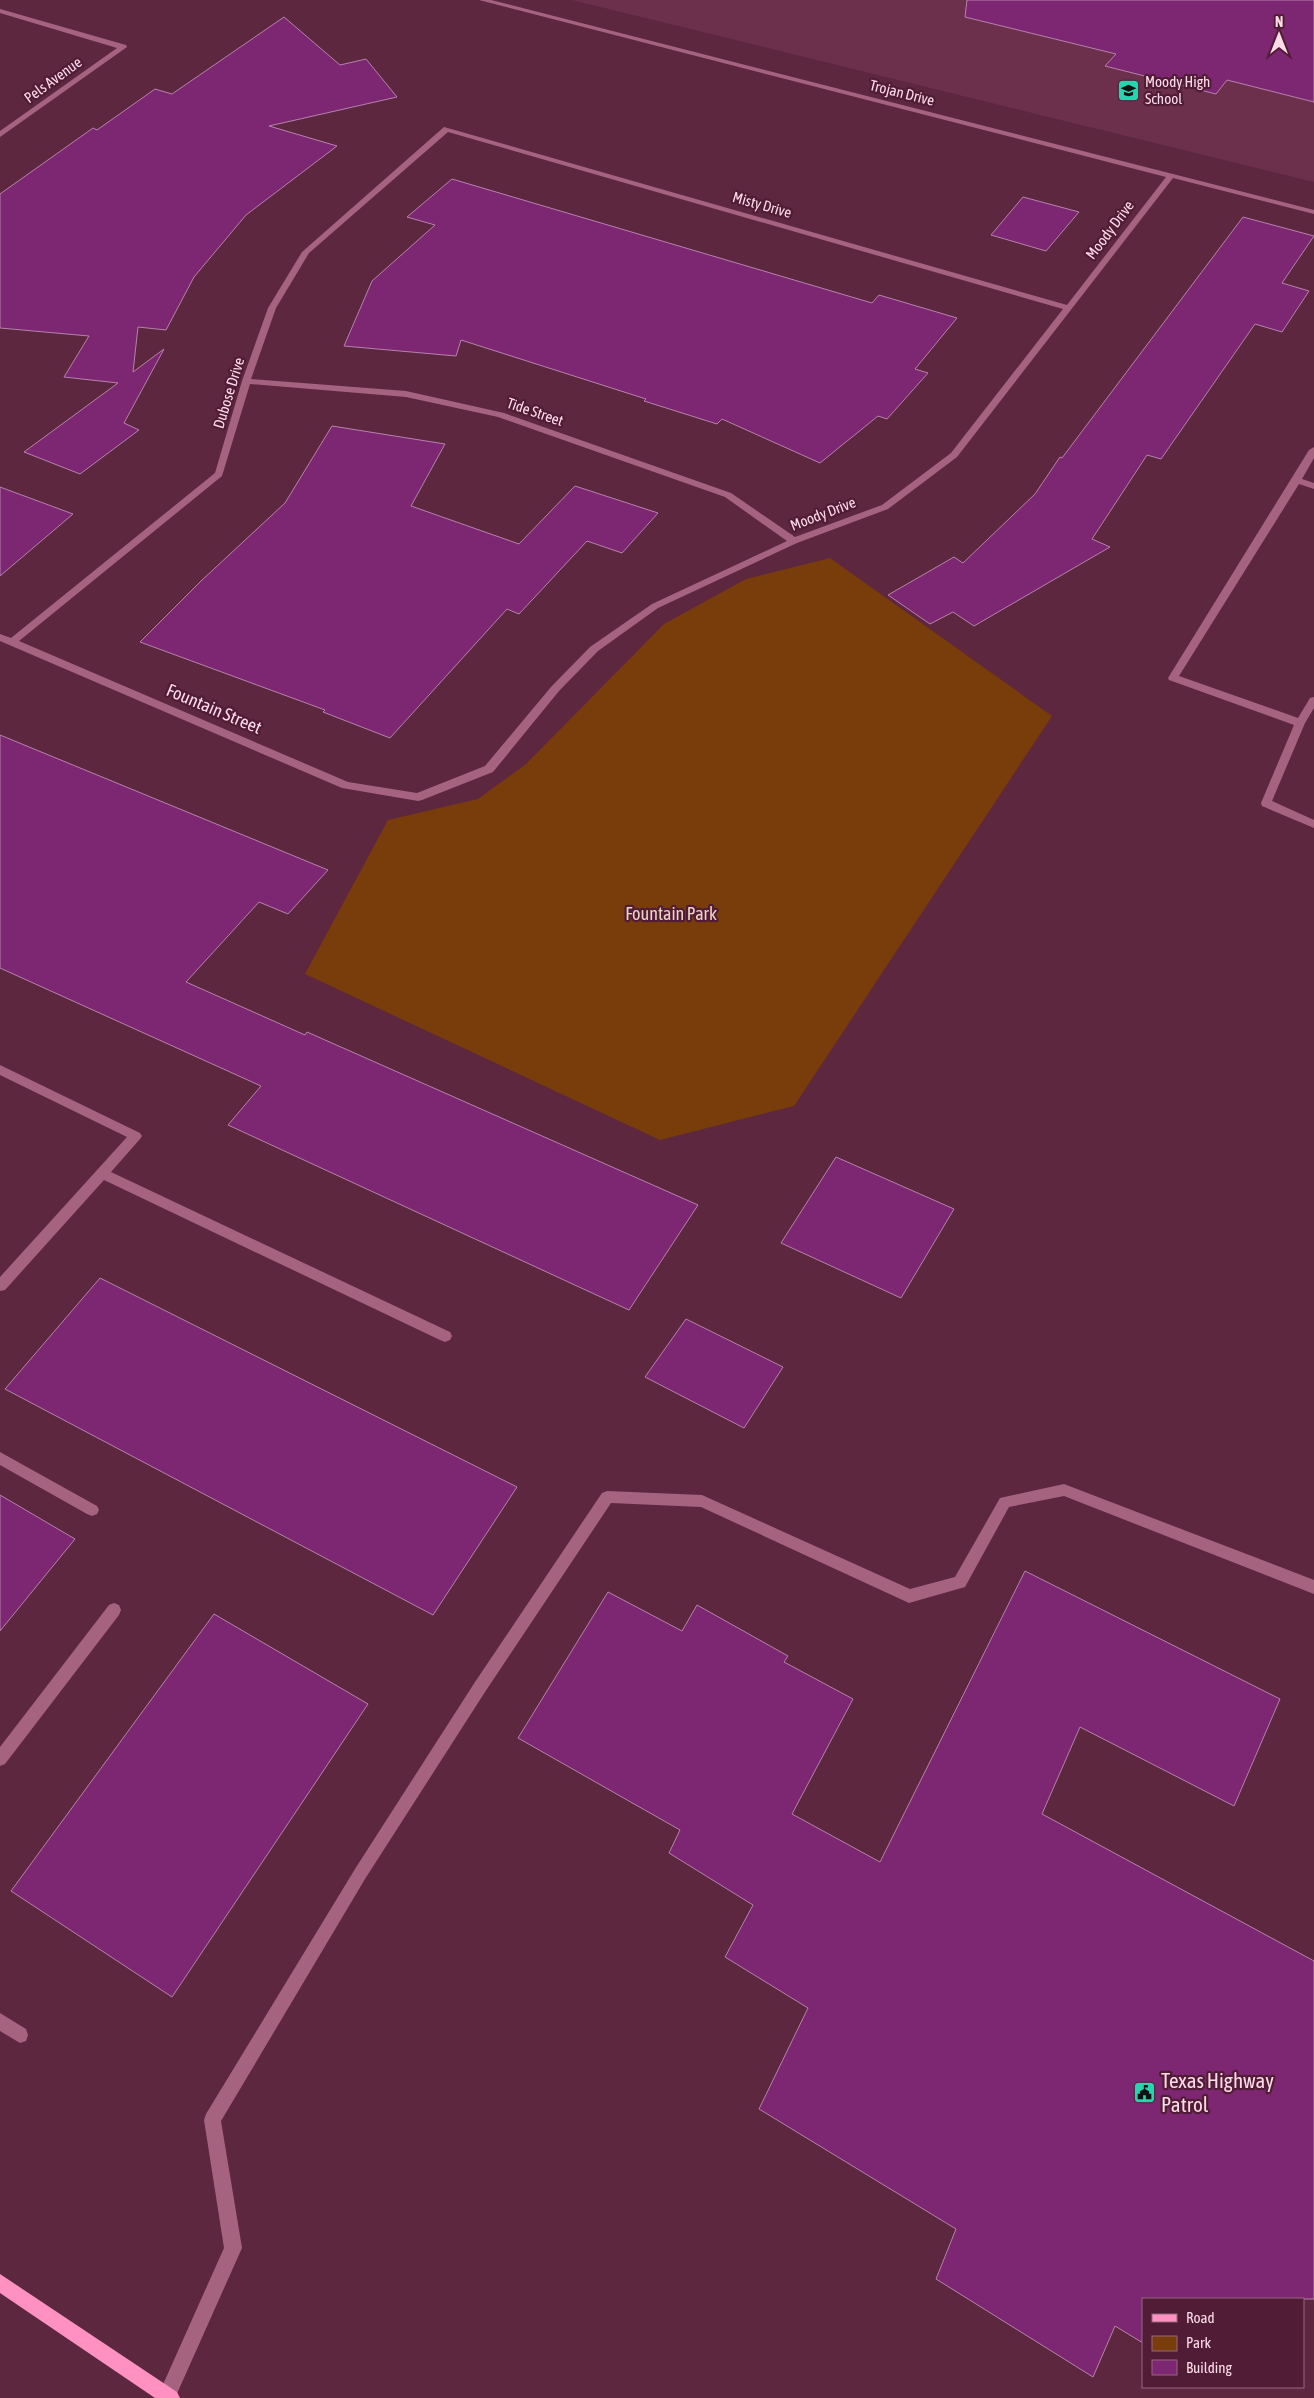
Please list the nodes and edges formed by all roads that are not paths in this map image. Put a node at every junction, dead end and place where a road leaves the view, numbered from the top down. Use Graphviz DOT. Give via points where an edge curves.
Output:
graph roads {
  1 [pos="483,0"];
  2 [pos="0,11"];
  3 [pos="447,129"];
  4 [pos="0,135"];
  5 [pos="1171,176"];
  6 [pos="1314,212"];
  7 [pos="1070,308"];
  8 [pos="246,382"];
  9 [pos="1314,450"];
  10 [pos="1297,480"];
  11 [pos="1314,486"];
  12 [pos="794,541"];
  13 [pos="0,637"];
  14 [pos="12,642"];
  15 [pos="1314,700"];
  16 [pos="1300,723"];
  17 [pos="418,797"];
  18 [pos="1314,824"];
  19 [pos="0,1070"];
  20 [pos="102,1173"];
  21 [pos="0,1286"];
  22 [pos="445,1336"];
  23 [pos="0,1458"];
  24 [pos="92,1510"];
  25 [pos="1314,1587"];
  26 [pos="114,1610"];
  27 [pos="0,1759"];
  28 [pos="0,2021"];
  29 [pos="20,2035"];
  30 [pos="0,2283"];
  31 [pos="169,2396"];
  1 -- 5 [label="street, Trojan Drive"];
  2 -- 4 [label="street, Pels Avenue" via="123,47"];
  3 -- 7 [label="street, Misty Drive"];
  3 -- 8 [label="street, Dubose Drive" via="306,252 272,308"];
  5 -- 6 [label="street, Trojan Drive"];
  5 -- 7 [label="street, Moody Drive"];
  7 -- 12 [label="street, Moody Drive" via="954,455 885,507"];
  8 -- 12 [label="street, Tide Street" via="406,394 502,414 728,495"];
  8 -- 14 [label="street, Dubose Drive" via="219,474"];
  9 -- 10 [label="street"];
  10 -- 11 [label="street"];
  10 -- 16 [label="street" via="1173,678"];
  12 -- 17 [label="street, Moody Drive" via="655,606 594,649 555,689 489,769"];
  13 -- 14 [label="street, Fountain Street"];
  14 -- 17 [label="street, Fountain Street" via="346,785"];
  15 -- 16 [label="street"];
  16 -- 18 [label="street" via="1266,803"];
  19 -- 20 [label="street" via="136,1136"];
  20 -- 21 [label="street"];
  20 -- 22 [label="street"];
  23 -- 24 [label="street"];
  25 -- 31 [label="street" via="1064,1490 1005,1502 960,1582 909,1596 702,1501 607,1496 365,1866 212,2120 233,2248"];
  26 -- 27 [label="street"];
  28 -- 29 [label="street"];
  30 -- 31 [label="main road"];
}
